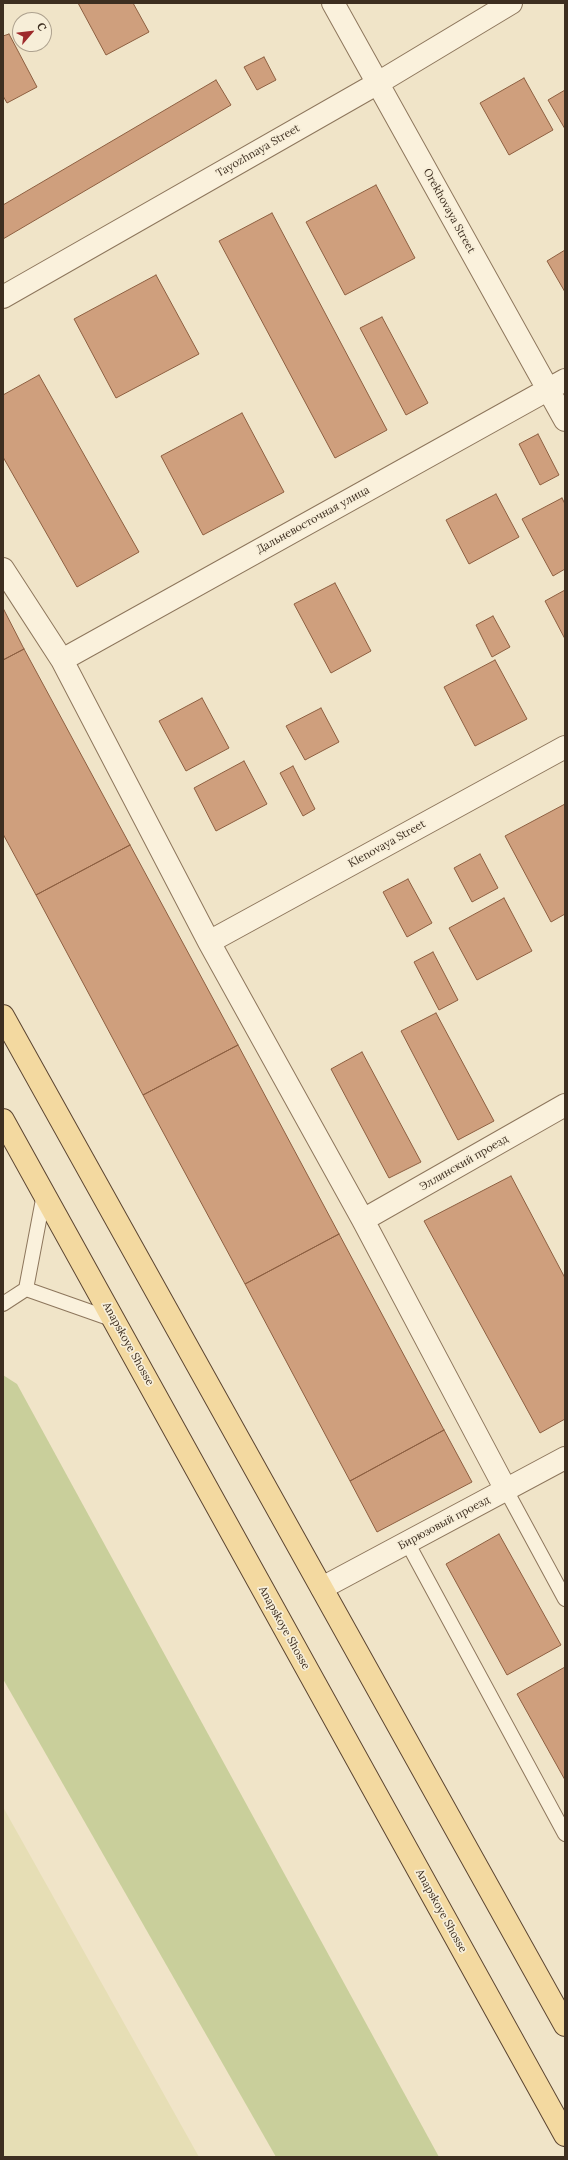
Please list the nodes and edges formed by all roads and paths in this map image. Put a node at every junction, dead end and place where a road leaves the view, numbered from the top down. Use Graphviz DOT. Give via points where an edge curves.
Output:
graph roads {
  1 [pos="333,3"];
  2 [pos="511,3"];
  3 [pos="378,83"];
  4 [pos="3,298"];
  5 [pos="557,385"];
  6 [pos="565,420"];
  7 [pos="3,568"];
  8 [pos="62,660"];
  9 [pos="565,747"];
  10 [pos="209,942"];
  11 [pos="3,1016"];
  12 [pos="565,1105"];
  13 [pos="3,1120"];
  14 [pos="44,1194"];
  15 [pos="363,1220"];
  16 [pos="26,1289"];
  17 [pos="3,1304"];
  18 [pos="114,1320"];
  19 [pos="565,1458"];
  20 [pos="506,1490"];
  21 [pos="407,1542"];
  22 [pos="322,1588"];
  23 [pos="565,1599"];
  24 [pos="565,1834"];
  25 [pos="565,2025"];
  26 [pos="565,2135"];
  1 -- 3 [label="street, Orekhovaya Street"];
  2 -- 3 [label="street, Tayozhnaya Street"];
  3 -- 4 [label="street, Tayozhnaya Street"];
  3 -- 5 [label="street, Orekhovaya Street"];
  5 -- 6 [label="street, Orekhovaya Street"];
  5 -- 8 [label="street, Дальневосточная улица"];
  7 -- 8 [label="street"];
  8 -- 10 [label="street"];
  9 -- 10 [label="street, Klenovaya Street"];
  10 -- 15 [label="street"];
  11 -- 22 [label="main road"];
  12 -- 15 [label="street, Эллинский проезд"];
  13 -- 14 [label="main road, Anapskoye Shosse"];
  14 -- 16 [label="lane"];
  14 -- 18 [label="main road, Anapskoye Shosse"];
  15 -- 20 [label="street"];
  16 -- 17 [label="lane"];
  16 -- 18 [label="lane"];
  18 -- 26 [label="main road, Anapskoye Shosse"];
  19 -- 20 [label="street, Бирюзовый проезд"];
  20 -- 21 [label="street, Бирюзовый проезд"];
  20 -- 23 [label="lane"];
  21 -- 22 [label="street, Бирюзовый проезд"];
  21 -- 24 [label="lane"];
  22 -- 25 [label="main road"];
}
